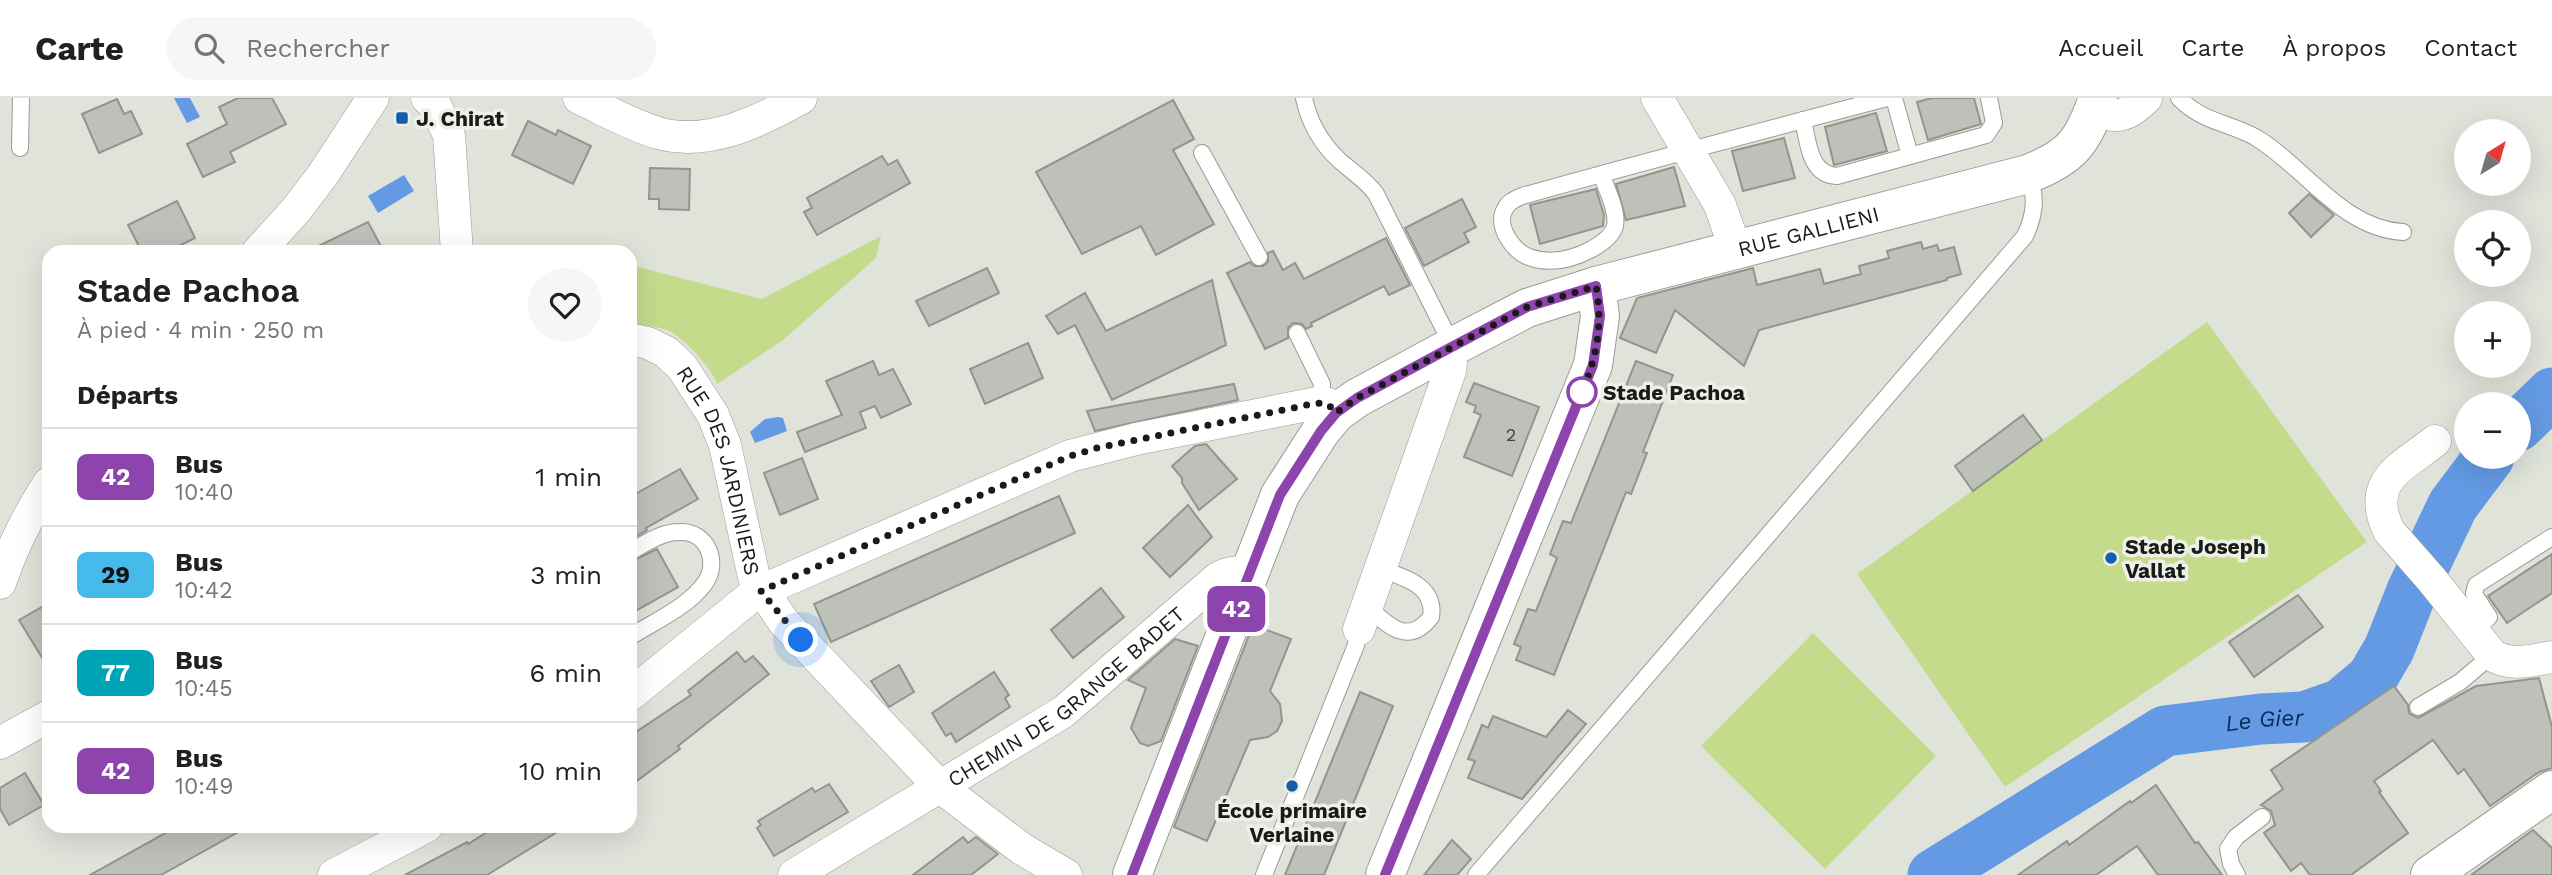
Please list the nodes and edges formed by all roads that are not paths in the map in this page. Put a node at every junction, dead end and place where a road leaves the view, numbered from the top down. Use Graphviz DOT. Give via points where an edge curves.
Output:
graph roads {
  1 [pos="21,98"];
  2 [pos="373,98"];
  3 [pos="427,98"];
  4 [pos="579,98"];
  5 [pos="801,98"];
  6 [pos="1304,98"];
  7 [pos="1657,98"];
  8 [pos="1887,98"];
  9 [pos="1894,98"];
  10 [pos="1989,98"];
  11 [pos="2146,98"];
  12 [pos="2179,98"];
  13 [pos="2096,104"];
  14 [pos="1804,120"];
  15 [pos="20,148"];
  16 [pos="1689,149"];
  17 [pos="1202,153"];
  18 [pos="1910,156"];
  19 [pos="1601,174"];
  20 [pos="2028,174"];
  21 [pos="2403,232"];
  22 [pos="264,245"];
  23 [pos="457,245"];
  24 [pos="1736,251"];
  25 [pos="1259,257"];
  26 [pos="1596,286"];
  27 [pos="1297,333"];
  28 [pos="637,341"];
  29 [pos="1450,348"];
  30 [pos="1329,408"];
  31 [pos="2435,441"];
  32 [pos="42,493"];
  33 [pos="10,529"];
  34 [pos="2552,537"];
  35 [pos="637,548"];
  36 [pos="1380,569"];
  37 [pos="1250,574"];
  38 [pos="0,583"];
  39 [pos="761,591"];
  40 [pos="1363,618"];
  41 [pos="637,632"];
  42 [pos="2482,644"];
  43 [pos="2552,657"];
  44 [pos="637,689"];
  45 [pos="2418,707"];
  46 [pos="42,720"];
  47 [pos="0,743"];
  48 [pos="939,786"];
  49 [pos="2552,790"];
  50 [pos="2262,817"];
  51 [pos="415,833"];
  52 [pos="334,875"];
  53 [pos="794,875"];
  54 [pos="1066,875"];
  55 [pos="1132,875"];
  56 [pos="1264,875"];
  57 [pos="1385,875"];
  58 [pos="1476,875"];
  59 [pos="2237,875"];
  60 [pos="2430,875"];
  1 -- 15 [label="lane"];
  2 -- 22 [label="street" via="309,193"];
  3 -- 23 [label="street" via="435,104 449,135"];
  4 -- 5 [label="street" via="660,133 692,136 760,121"];
  6 -- 29 [label="lane" via="1329,150 1376,194"];
  7 -- 16 [label="street"];
  8 -- 14 [label="lane"];
  9 -- 18 [label="lane"];
  10 -- 18 [label="lane" via="1994,123 1986,135"];
  11 -- 13 [label="street, RUE GALLIENI" via="2118,116"];
  12 -- 21 [label="lane" via="2198,115 2269,147 2368,224"];
  13 -- 20 [label="main road, RUE GALLIENI" via="2070,152"];
  14 -- 16 [label="lane"];
  14 -- 18 [label="lane" via="1812,159 1827,176"];
  16 -- 19 [label="lane"];
  16 -- 24 [label="street" via="1720,205"];
  17 -- 25 [label="lane"];
  19 -- 19 [label="lane" via="1511,202 1503,211 1502,222 1517,250 1528,257 1558,261 1611,234 1614,215"];
  20 -- 24 [label="main road, RUE GALLIENI"];
  20 -- 58 [label="lane" via="2034,212 2025,236"];
  24 -- 26 [label="main road, RUE GALLIENI"];
  26 -- 29 [label="main road, RUE GALLIENI" via="1527,307"];
  26 -- 57 [label="main road" via="1600,316 1593,365"];
  27 -- 30 [label="lane"];
  28 -- 39 [label="street, RUE DES JARDINIERS" via="666,352 682,367 713,415 725,445 748,556"];
  29 -- 30 [label="main road, RUE GALLIENI"];
  29 -- 36 [label="street" via="1450,371"];
  30 -- 37 [label="main road" via="1280,495"];
  30 -- 39 [label="street, RUE GALLIENI" via="1136,439 1070,456"];
  31 -- 42 [label="street" via="2386,480 2381,500 2385,522"];
  32 -- 33 [label="street"];
  33 -- 38 [label="street"];
  34 -- 42 [label="lane" via="2476,585 2474,594 2489,617"];
  35 -- 41 [label="lane" via="681,531 698,537 711,553 713,564 704,585 690,598"];
  36 -- 40 [label="street"];
  36 -- 40 [label="lane" via="1406,578 1426,593 1432,600 1431,617 1419,629 1405,632"];
  37 -- 48 [label="street, CHEMIN DE GRANGE BADET" via="1229,572 1218,579 1063,712"];
  37 -- 55 [label="main road"];
  39 -- 44 [label="street, RUE GALLIENI"];
  39 -- 48 [label="street, RUE DES JARDINIERS"];
  40 -- 56 [label="lane"];
  42 -- 43 [label="street" via="2501,661"];
  42 -- 45 [label="lane" via="2460,682"];
  46 -- 47 [label="street"];
  48 -- 53 [label="street, CHEMIN DE GRANGE BADET"];
  48 -- 54 [label="street, RUE DES JARDINIERS" via="1022,849"];
  49 -- 60 [label="main road"];
  50 -- 59 [label="lane" via="2228,849"];
  51 -- 52 [label="street"];
}
